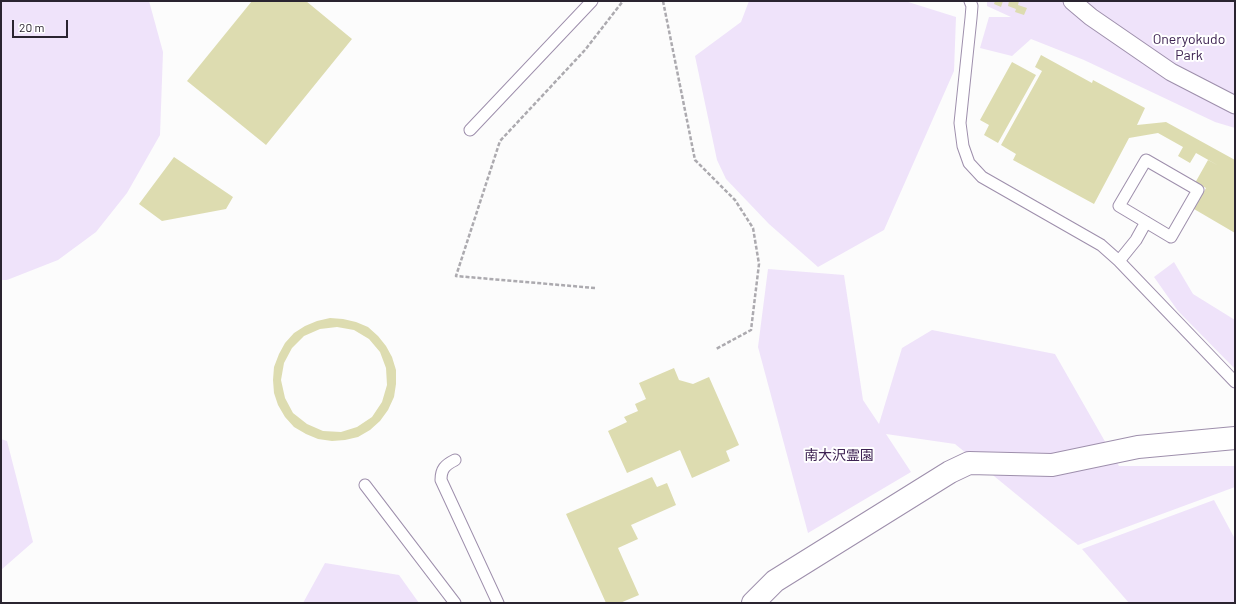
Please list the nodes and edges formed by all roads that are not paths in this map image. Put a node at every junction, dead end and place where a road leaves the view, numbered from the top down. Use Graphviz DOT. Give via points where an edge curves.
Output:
graph roads {
  1 [pos="592,1"];
  2 [pos="970,1"];
  3 [pos="1072,1"];
  4 [pos="1235,105"];
  5 [pos="470,130"];
  6 [pos="1146,222"];
  7 [pos="1119,261"];
  8 [pos="1235,382"];
  9 [pos="1235,438"];
  10 [pos="455,460"];
  11 [pos="365,485"];
  12 [pos="455,603"];
  13 [pos="498,603"];
  14 [pos="753,603"];
  1 -- 5 [label="lane"];
  2 -- 7 [label="lane" via="972,6 960,123 963,146 969,163 982,177 1101,245"];
  3 -- 4 [label="street" via="1171,72"];
  6 -- 6 [label="lane" via="1119,206 1146,160 1198,190 1171,237"];
  6 -- 7 [label="lane" via="1136,240"];
  7 -- 8 [label="lane"];
  9 -- 14 [label="street" via="1138,447 1052,465 969,463 950,472 775,582"];
  10 -- 13 [label="lane" via="443,468 441,480"];
  11 -- 12 [label="lane"];
}
